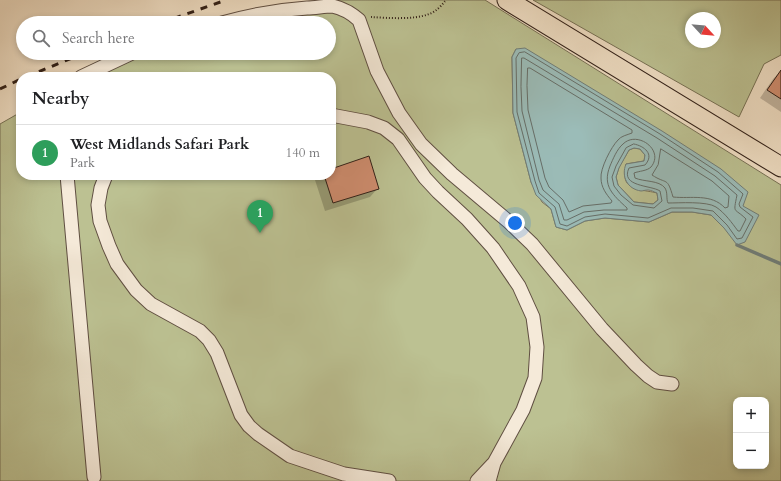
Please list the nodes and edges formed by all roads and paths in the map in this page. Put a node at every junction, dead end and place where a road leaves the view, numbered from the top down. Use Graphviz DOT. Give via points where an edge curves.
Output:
graph roads {
  1 [pos="446,0"];
  2 [pos="507,0"];
  3 [pos="352,14"];
  4 [pos="246,16"];
  5 [pos="117,60"];
  6 [pos="92,72"];
  7 [pos="336,116"];
  8 [pos="781,167"];
  9 [pos="67,180"];
  10 [pos="104,180"];
  11 [pos="672,384"];
  12 [pos="494,463"];
  13 [pos="94,477"];
  14 [pos="346,477"];
  15 [pos="389,481"];
  16 [pos="477,481"];
  17 [pos="489,481"];
  1 -- 3 [label="path" via="429,14 407,18"];
  2 -- 8 [label="highway"];
  3 -- 4 [label="lane" via="332,6"];
  3 -- 11 [label="lane" via="359,20 377,71 399,113 421,144 532,244 602,329 636,365 658,382"];
  5 -- 6 [label="lane"];
  7 -- 12 [label="lane" via="368,122 384,128 398,139 425,178 493,248 519,286 533,317 536,347 535,378 523,410"];
  9 -- 13 [label="lane"];
  10 -- 14 [label="lane" via="98,205 100,221 117,264 136,290 151,304 200,330 209,340 217,353 241,415 249,426 290,456"];
  12 -- 16 [label="lane"];
  12 -- 17 [label="lane"];
  14 -- 15 [label="lane"];
}
